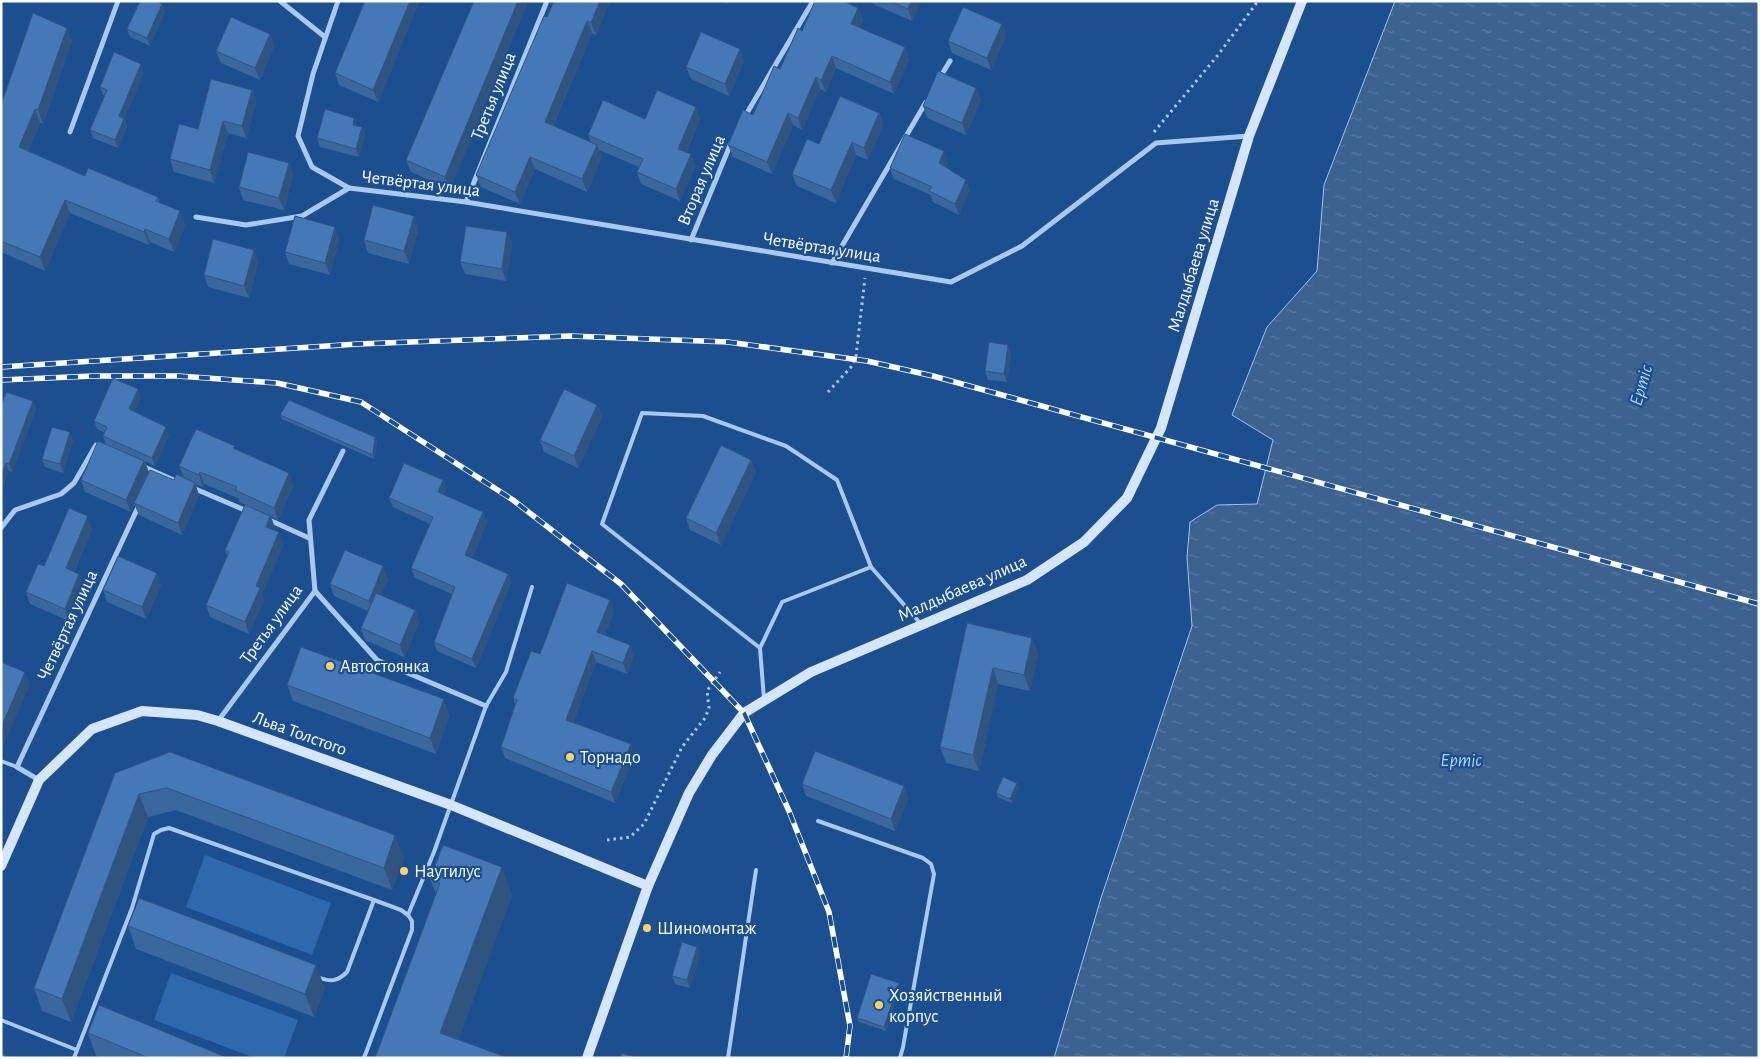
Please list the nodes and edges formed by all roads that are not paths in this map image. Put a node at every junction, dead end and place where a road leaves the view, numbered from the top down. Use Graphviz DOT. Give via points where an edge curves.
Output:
graph roads {
  1 [pos="118,1"];
  2 [pos="280,1"];
  3 [pos="338,1"];
  4 [pos="547,1"];
  5 [pos="813,1"];
  6 [pos="1302,1"];
  7 [pos="326,37"];
  8 [pos="950,61"];
  9 [pos="935,86"];
  10 [pos="930,94"];
  11 [pos="741,124"];
  12 [pos="70,132"];
  13 [pos="1250,136"];
  14 [pos="732,141"];
  15 [pos="350,188"];
  16 [pos="466,202"];
  17 [pos="196,217"];
  18 [pos="691,240"];
  19 [pos="832,263"];
  20 [pos="104,449"];
  21 [pos="344,451"];
  22 [pos="138,464"];
  23 [pos="154,472"];
  24 [pos="150,481"];
  25 [pos="142,499"];
  26 [pos="1,528"];
  27 [pos="309,538"];
  28 [pos="871,567"];
  29 [pos="532,587"];
  30 [pos="315,591"];
  31 [pos="921,625"];
  32 [pos="760,648"];
  33 [pos="764,699"];
  34 [pos="486,706"];
  35 [pos="218,722"];
  36 [pos="1,761"];
  37 [pos="16,767"];
  38 [pos="39,780"];
  39 [pos="451,805"];
  40 [pos="818,821"];
  41 [pos="1,866"];
  42 [pos="756,870"];
  43 [pos="648,886"];
  44 [pos="374,900"];
  45 [pos="132,908"];
  46 [pos="142,912"];
  47 [pos="408,915"];
  48 [pos="309,974"];
  49 [pos="93,1009"];
  50 [pos="102,1012"];
  51 [pos="1,1020"];
  52 [pos="77,1050"];
  53 [pos="74,1058"];
  54 [pos="364,1058"];
  55 [pos="587,1058"];
  56 [pos="728,1058"];
  57 [pos="900,1058"];
  1 -- 12 [label="street"];
  2 -- 7 [label="street"];
  3 -- 7 [label="street, Четвёртая улица"];
  4 -- 16 [label="street, Третья улица"];
  5 -- 11 [label="street, Вторая улица"];
  6 -- 13 [label="main road, Малдыбаева улица"];
  7 -- 15 [label="street, Четвёртая улица" via="312,74 298,136 312,167"];
  8 -- 9 [label="street"];
  10 -- 19 [label="street"];
  13 -- 19 [label="street, Четвёртая улица" via="1156,143 1022,246 951,282"];
  13 -- 31 [label="main road, Малдыбаева улица" via="1160,428 1127,498 1084,542 1027,580"];
  14 -- 18 [label="street, Вторая улица"];
  15 -- 16 [label="street, Четвёртая улица"];
  15 -- 17 [label="street, Четвёртая улица" via="302,216 246,225"];
  16 -- 18 [label="street, Четвёртая улица"];
  18 -- 19 [label="street, Четвёртая улица"];
  20 -- 26 [label="street" via="96,445 74,483 61,494 15,510"];
  21 -- 27 [label="street, Третья улица" via="309,520"];
  22 -- 23 [label="street"];
  23 -- 24 [label="street"];
  23 -- 27 [label="street"];
  25 -- 37 [label="street, Четвёртая улица"];
  27 -- 30 [label="street, Третья улица"];
  28 -- 31 [label="lane"];
  28 -- 32 [label="lane" via="782,602"];
  28 -- 32 [label="lane" via="837,480 786,446 703,416 642,412 602,524"];
  29 -- 34 [label="lane" via="506,672"];
  30 -- 34 [label="street" via="377,660"];
  30 -- 35 [label="street, Третья улица"];
  31 -- 33 [label="main road, Малдыбаева улица" via="811,672"];
  32 -- 33 [label="lane"];
  33 -- 43 [label="main road, Малдыбаева улица" via="744,713 689,793"];
  34 -- 39 [label="lane"];
  35 -- 38 [label="main road, Льва Толстого" via="197,715 142,711 92,729"];
  35 -- 39 [label="main road, Льва Толстого"];
  36 -- 37 [label="lane"];
  37 -- 38 [label="street"];
  38 -- 41 [label="main road, Льва Толстого"];
  39 -- 43 [label="main road, Льва Толстого"];
  39 -- 47 [label="lane"];
  40 -- 57 [label="lane" via="923,858 931,864 934,874"];
  42 -- 56 [label="lane"];
  43 -- 55 [label="main road, Малдыбаева улица"];
  44 -- 45 [label="lane" via="169,828 154,834"];
  44 -- 47 [label="lane"];
  44 -- 48 [label="lane" via="346,972 339,980 328,981"];
  45 -- 46 [label="lane"];
  45 -- 49 [label="lane"];
  47 -- 54 [label="lane" via="412,930"];
  49 -- 50 [label="lane"];
  49 -- 52 [label="lane"];
  51 -- 52 [label="lane"];
  52 -- 53 [label="lane"];
}
